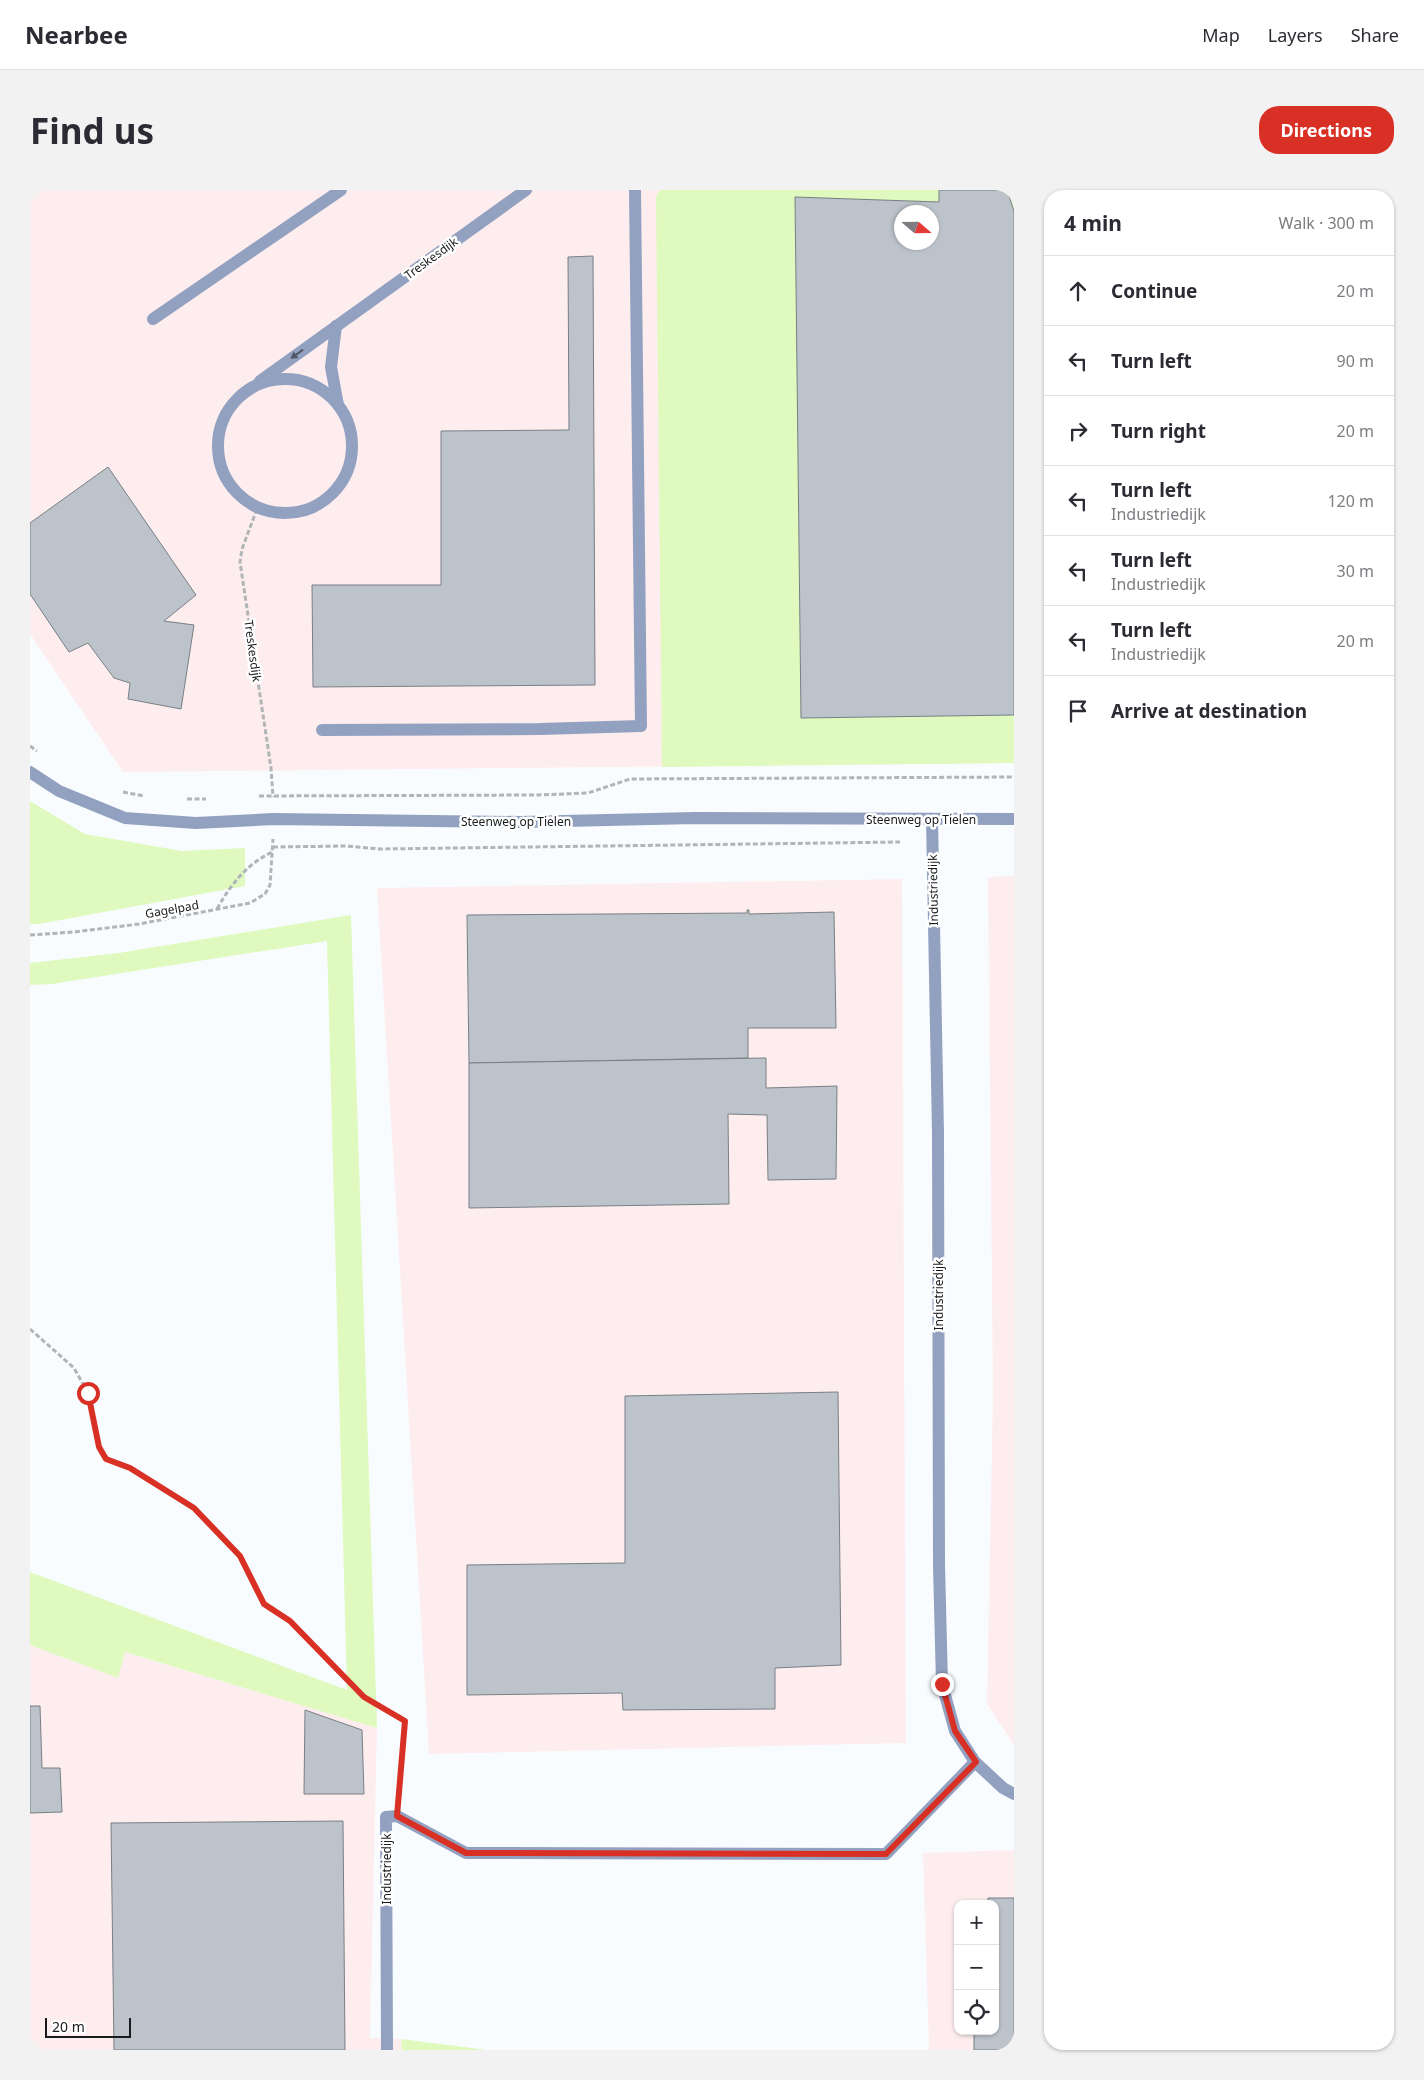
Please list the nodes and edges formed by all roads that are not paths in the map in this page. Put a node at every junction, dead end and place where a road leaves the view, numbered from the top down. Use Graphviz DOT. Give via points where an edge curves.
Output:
graph roads {
  1 [pos="341,190"];
  2 [pos="526,190"];
  3 [pos="635,190"];
  4 [pos="153,319"];
  5 [pos="336,326"];
  6 [pos="246,390"];
  7 [pos="338,405"];
  8 [pos="322,730"];
  9 [pos="30,772"];
  10 [pos="932,819"];
  11 [pos="1014,819"];
  12 [pos="976,1762"];
  13 [pos="1014,1794"];
  14 [pos="386,2050"];
  1 -- 4 [label="street"];
  2 -- 5 [label="street, Treskesdijk"];
  3 -- 8 [label="street" via="640,726"];
  5 -- 6 [label="street, Treskesdijk, one-way"];
  5 -- 7 [label="street, Treskesdijk" via="331,367"];
  6 -- 7 [label="street, Treskesdijk" via="265,382 285,379 305,382 323,391"];
  6 -- 7 [label="street, Treskesdijk" via="232,404 222,422 217,442 219,463 227,482 240,498 257,509 276,514 296,513 315,507 344,480 351,461 352,441 348,422"];
  9 -- 10 [label="street, Steenweg op Tielen" via="59,792 125,818 196,823 273,819 520,822 695,818"];
  10 -- 11 [label="street, Steenweg op Tielen"];
  10 -- 12 [label="street, Industriedijk" via="942,1684 955,1731"];
  12 -- 13 [label="street, Industriedijk"];
  12 -- 14 [label="street, Industriedijk" via="886,1854 466,1853 397,1816 386,1817"];
}
